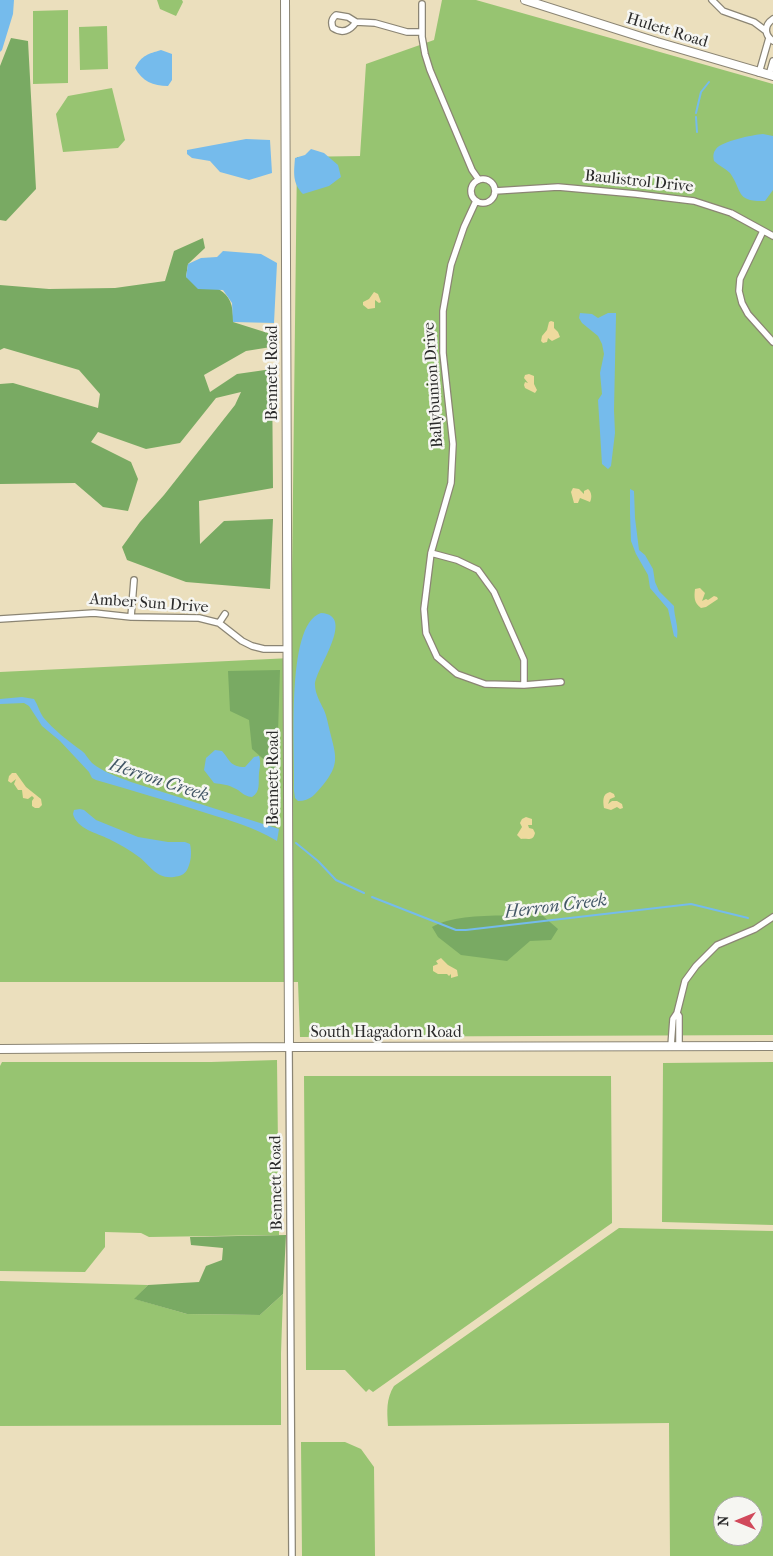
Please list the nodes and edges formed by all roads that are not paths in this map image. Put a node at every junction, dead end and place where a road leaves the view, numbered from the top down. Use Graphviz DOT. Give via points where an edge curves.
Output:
graph roads {
  1 [pos="284,0"];
  2 [pos="525,0"];
  3 [pos="712,0"];
  4 [pos="422,1"];
  5 [pos="772,19"];
  6 [pos="356,22"];
  7 [pos="754,22"];
  8 [pos="422,32"];
  9 [pos="766,32"];
  10 [pos="771,40"];
  11 [pos="773,61"];
  12 [pos="759,72"];
  13 [pos="771,76"];
  14 [pos="479,180"];
  15 [pos="495,191"];
  16 [pos="476,201"];
  17 [pos="763,231"];
  18 [pos="773,236"];
  19 [pos="773,342"];
  20 [pos="431,553"];
  21 [pos="134,580"];
  22 [pos="225,614"];
  23 [pos="131,617"];
  24 [pos="0,619"];
  25 [pos="219,623"];
  26 [pos="288,649"];
  27 [pos="561,682"];
  28 [pos="524,685"];
  29 [pos="773,918"];
  30 [pos="675,1046"];
  31 [pos="773,1046"];
  32 [pos="289,1047"];
  33 [pos="0,1049"];
  34 [pos="292,1556"];
  1 -- 26 [label="street, Bennett Road"];
  2 -- 12 [label="street, Hulett Road"];
  3 -- 7 [label="street" via="722,11"];
  4 -- 8 [label="street"];
  5 -- 7 [label="street"];
  5 -- 9 [label="street"];
  6 -- 8 [label="street"];
  7 -- 9 [label="street"];
  8 -- 14 [label="street" via="430,72"];
  9 -- 10 [label="street"];
  10 -- 12 [label="street"];
  11 -- 13 [label="street"];
  12 -- 13 [label="street, Hulett Road"];
  14 -- 15 [label="street" via="490,181"];
  14 -- 16 [label="street" via="471,188"];
  15 -- 16 [label="street" via="490,201"];
  15 -- 17 [label="street, Baulistrol Drive" via="558,188 694,201 731,213"];
  16 -- 20 [label="street, Ballybunion Drive" via="452,265 443,311 443,353 453,444 451,483"];
  17 -- 18 [label="street, Baulistrol Drive"];
  17 -- 19 [label="street" via="740,279 739,290 748,314"];
  20 -- 28 [label="street" via="478,570 494,592 524,660"];
  20 -- 28 [label="street, Ballybunion Drive" via="424,609 426,633 437,658 457,674 485,684"];
  21 -- 23 [label="street"];
  22 -- 25 [label="street"];
  23 -- 24 [label="street, Amber Sun Drive" via="94,613"];
  23 -- 25 [label="street, Amber Sun Drive" via="199,618"];
  25 -- 26 [label="street, Amber Sun Drive" via="252,646"];
  26 -- 32 [label="street, Bennett Road"];
  27 -- 28 [label="street, Ballybunion Drive"];
  29 -- 30 [label="street" via="755,930 717,945 696,966 685,981 677,1014"];
  30 -- 31 [label="street, South Hagadorn Road"];
  30 -- 32 [label="street, South Hagadorn Road"];
  32 -- 33 [label="street, South Hagadorn Road"];
  32 -- 34 [label="street, Bennett Road"];
}
